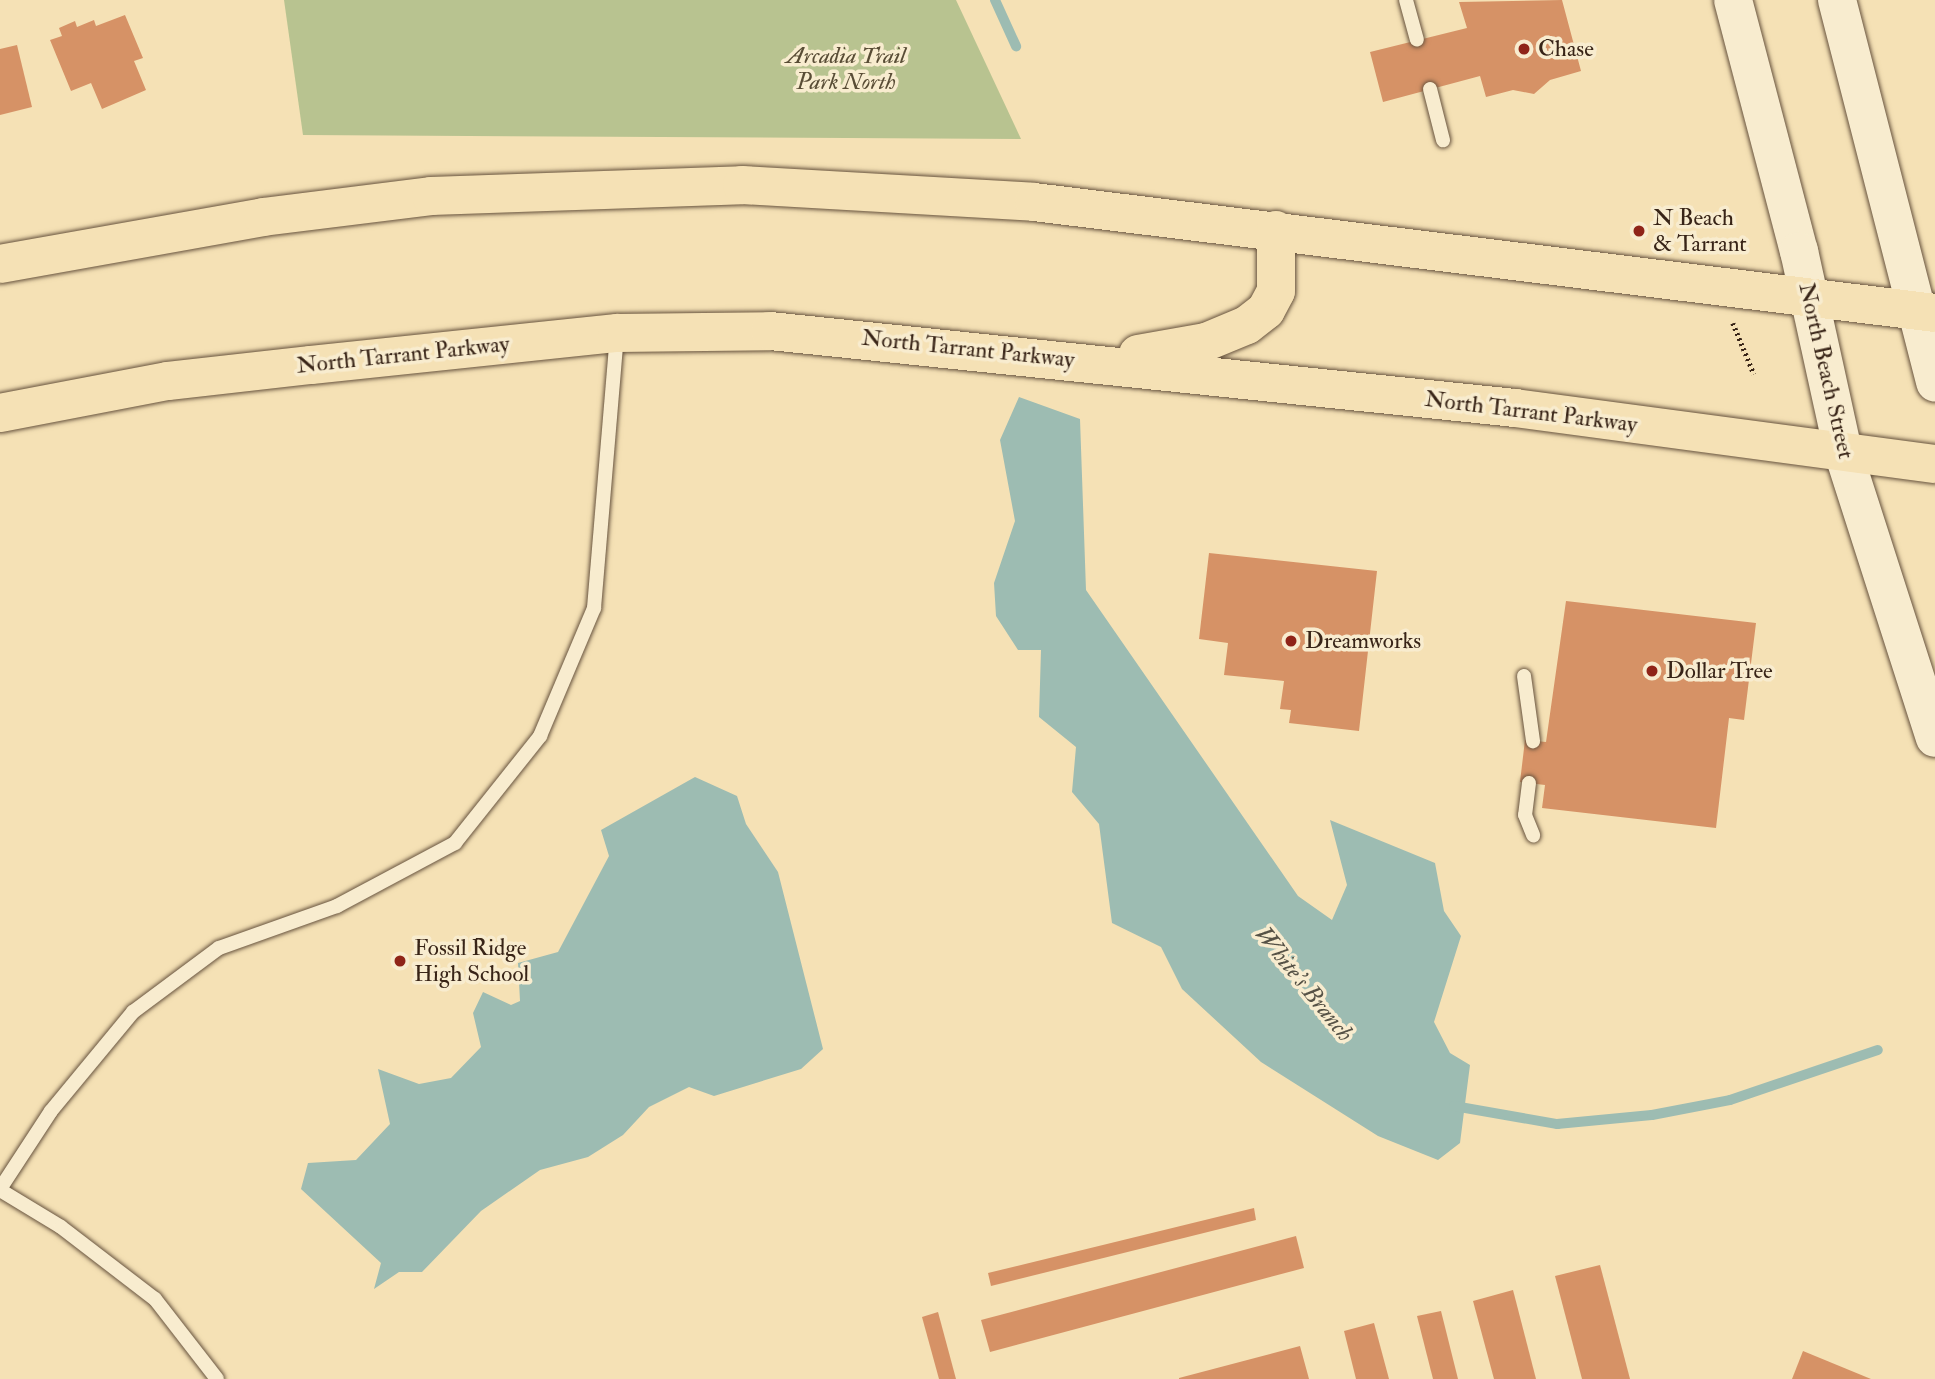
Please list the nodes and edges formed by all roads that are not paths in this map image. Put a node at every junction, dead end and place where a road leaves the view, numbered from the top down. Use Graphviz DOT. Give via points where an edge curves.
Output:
graph roads {
  1 [pos="1406,0"];
  2 [pos="1733,0"];
  3 [pos="1837,0"];
  4 [pos="1417,40"];
  5 [pos="1430,89"];
  6 [pos="1443,140"];
  7 [pos="1276,230"];
  8 [pos="0,264"];
  9 [pos="1809,299"];
  10 [pos="1926,312"];
  11 [pos="617,333"];
  12 [pos="1094,362"];
  13 [pos="1935,383"];
  14 [pos="0,413"];
  15 [pos="1844,455"];
  16 [pos="1935,464"];
  17 [pos="1524,676"];
  18 [pos="1935,738"];
  19 [pos="1534,741"];
  20 [pos="1529,783"];
  21 [pos="1533,835"];
  22 [pos="0,1189"];
  23 [pos="217,1379"];
  1 -- 4 [label="lane"];
  2 -- 9 [label="main road, North Beach Street"];
  3 -- 10 [label="main road"];
  5 -- 6 [label="lane"];
  7 -- 8 [label="main road" via="1034,202 892,193 742,185 580,187 431,196 262,217"];
  7 -- 9 [label="main road"];
  7 -- 12 [label="main road" via="1276,291 1266,310 1247,325 1206,342"];
  9 -- 10 [label="main road"];
  9 -- 15 [label="main road, North Beach Street"];
  10 -- 13 [label="main road"];
  11 -- 12 [label="main road, North Tarrant Parkway" via="771,331"];
  11 -- 14 [label="main road, North Tarrant Parkway" via="168,381"];
  11 -- 22 [label="lane" via="594,608 540,736 455,843 337,906 219,948 133,1012 51,1111"];
  12 -- 15 [label="main road, North Tarrant Parkway" via="1515,408"];
  15 -- 16 [label="main road, North Tarrant Parkway"];
  15 -- 18 [label="main road, North Beach Street"];
  17 -- 19 [label="lane"];
  20 -- 21 [label="lane" via="1525,815"];
  22 -- 23 [label="lane" via="61,1227 155,1299"];
}
